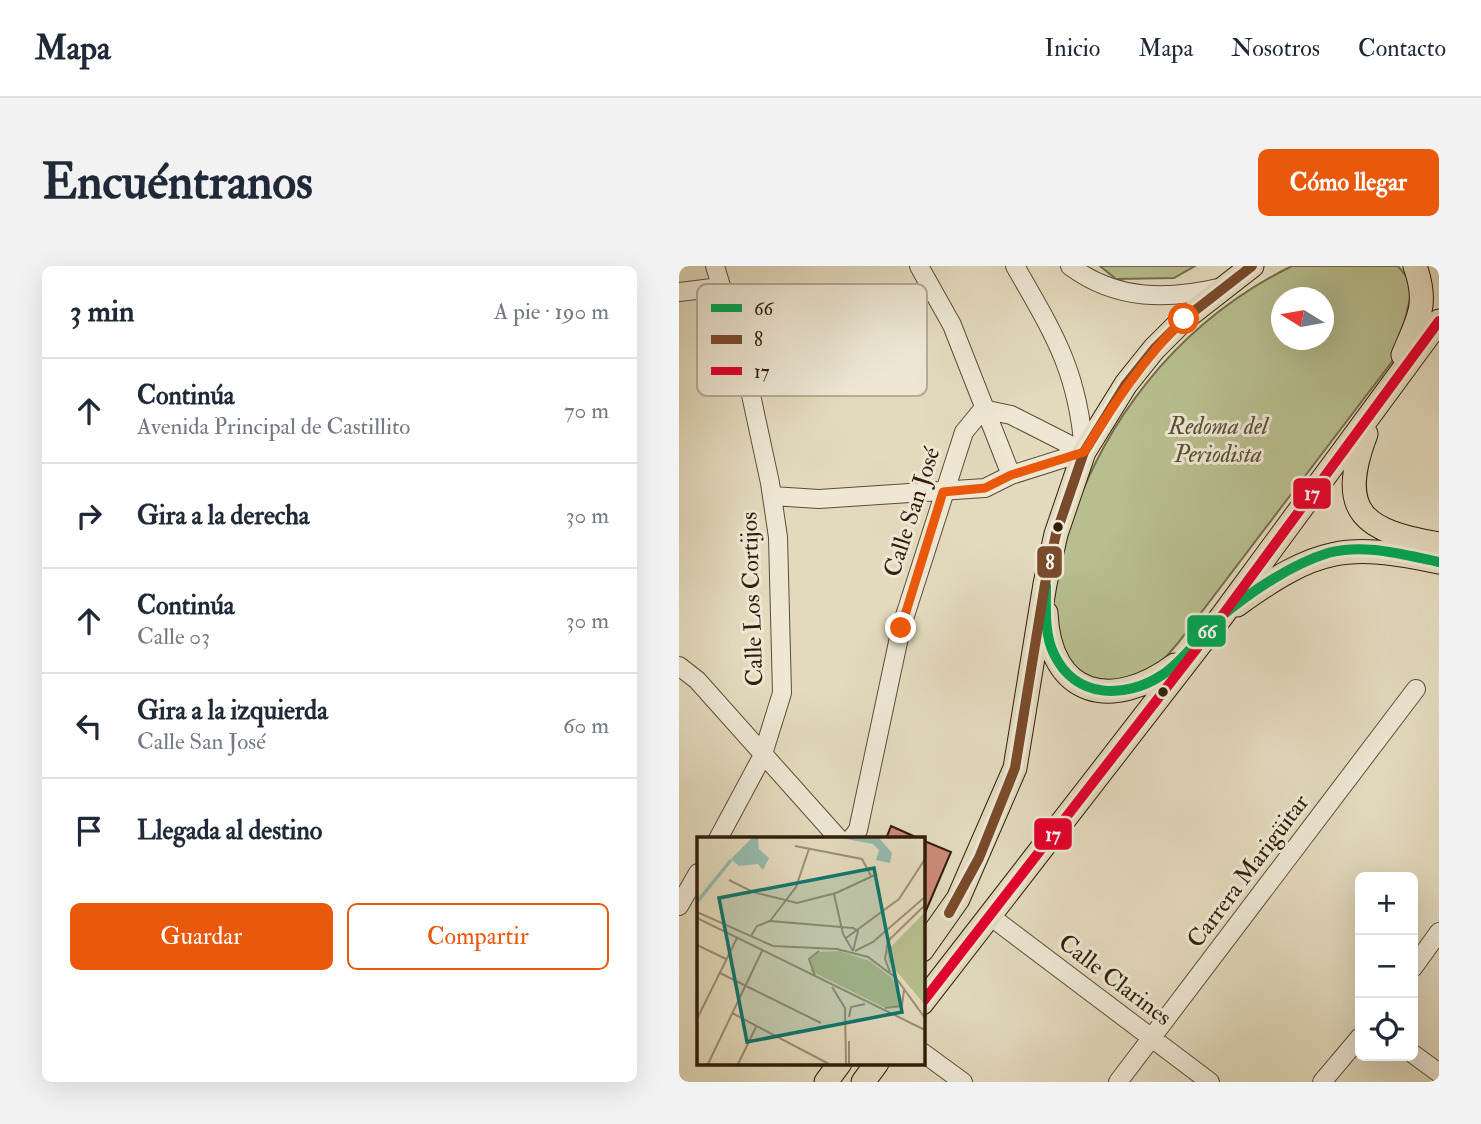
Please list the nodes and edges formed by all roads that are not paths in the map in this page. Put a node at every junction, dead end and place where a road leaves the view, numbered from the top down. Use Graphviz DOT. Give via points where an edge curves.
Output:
graph roads {
  1 [pos="715,266"];
  2 [pos="919,266"];
  3 [pos="1015,266"];
  4 [pos="1070,266"];
  5 [pos="1252,266"];
  6 [pos="1415,266"];
  7 [pos="719,284"];
  8 [pos="1223,286"];
  9 [pos="697,290"];
  10 [pos="679,292"];
  11 [pos="1439,321"];
  12 [pos="751,396"];
  13 [pos="983,409"];
  14 [pos="1375,409"];
  15 [pos="1084,452"];
  16 [pos="1011,475"];
  17 [pos="943,492"];
  18 [pos="772,496"];
  19 [pos="1439,544"];
  20 [pos="1439,562"];
  21 [pos="1045,584"];
  22 [pos="1222,616"];
  23 [pos="679,666"];
  24 [pos="1416,689"];
  25 [pos="762,757"];
  26 [pos="719,837"];
  27 [pos="837,837"];
  28 [pos="853,837"];
  29 [pos="697,875"];
  30 [pos="679,906"];
  31 [pos="990,916"];
  32 [pos="1439,932"];
  33 [pos="924,947"];
  34 [pos="1418,961"];
  35 [pos="924,1000"];
  36 [pos="1152,1039"];
  37 [pos="1355,1043"];
  38 [pos="924,1053"];
  39 [pos="1418,1058"];
  40 [pos="839,1065"];
  41 [pos="876,1065"];
  42 [pos="1439,1073"];
  43 [pos="826,1082"];
  44 [pos="863,1082"];
  45 [pos="963,1082"];
  46 [pos="1118,1082"];
  47 [pos="1210,1082"];
  48 [pos="1322,1082"];
  1 -- 7 [label="street, Calle Los Cortijos"];
  2 -- 13 [label="street" via="952,325"];
  3 -- 15 [label="street" via="1058,341 1076,390"];
  4 -- 8 [label="street" via="1091,282 1154,297"];
  5 -- 8 [label="main road"];
  6 -- 14 [label="main road" via="1423,294 1420,314"];
  8 -- 15 [label="main road" via="1154,349"];
  9 -- 10 [label="street"];
  11 -- 14 [label="main road"];
  12 -- 18 [label="street, Calle Los Cortijos"];
  13 -- 15 [label="street" via="1011,415"];
  13 -- 16 [label="street"];
  13 -- 17 [label="street, Calle San José" via="964,432"];
  14 -- 19 [label="main road" via="1352,481 1356,499 1367,520 1389,533"];
  14 -- 22 [label="main road"];
  15 -- 16 [label="street"];
  15 -- 21 [label="main road" via="1056,534"];
  16 -- 17 [label="street" via="985,488"];
  17 -- 18 [label="street" via="819,499"];
  17 -- 28 [label="street, Calle San José" via="901,628 858,830"];
  18 -- 25 [label="street, Calle Los Cortijos" via="778,537 782,693"];
  20 -- 22 [label="main road" via="1362,549 1329,553 1270,582"];
  21 -- 22 [label="main road" via="1053,653 1080,685 1096,691 1139,688 1162,675"];
  21 -- 33 [label="main road" via="1016,768 958,899"];
  22 -- 31 [label="main road"];
  23 -- 25 [label="street" via="697,680"];
  24 -- 36 [label="street, Carrera Marigüitar"];
  25 -- 26 [label="street, Calle Los Cortijos"];
  25 -- 27 [label="street"];
  29 -- 30 [label="street"];
  31 -- 35 [label="main road"];
  31 -- 36 [label="street, Calle Clarines"];
  32 -- 34 [label="street"];
  36 -- 46 [label="street, Carrera Marigüitar"];
  36 -- 47 [label="street, Calle Clarines"];
  37 -- 48 [label="street"];
  38 -- 45 [label="street"];
  39 -- 42 [label="street"];
  40 -- 43 [label="main road"];
  41 -- 44 [label="main road"];
}
